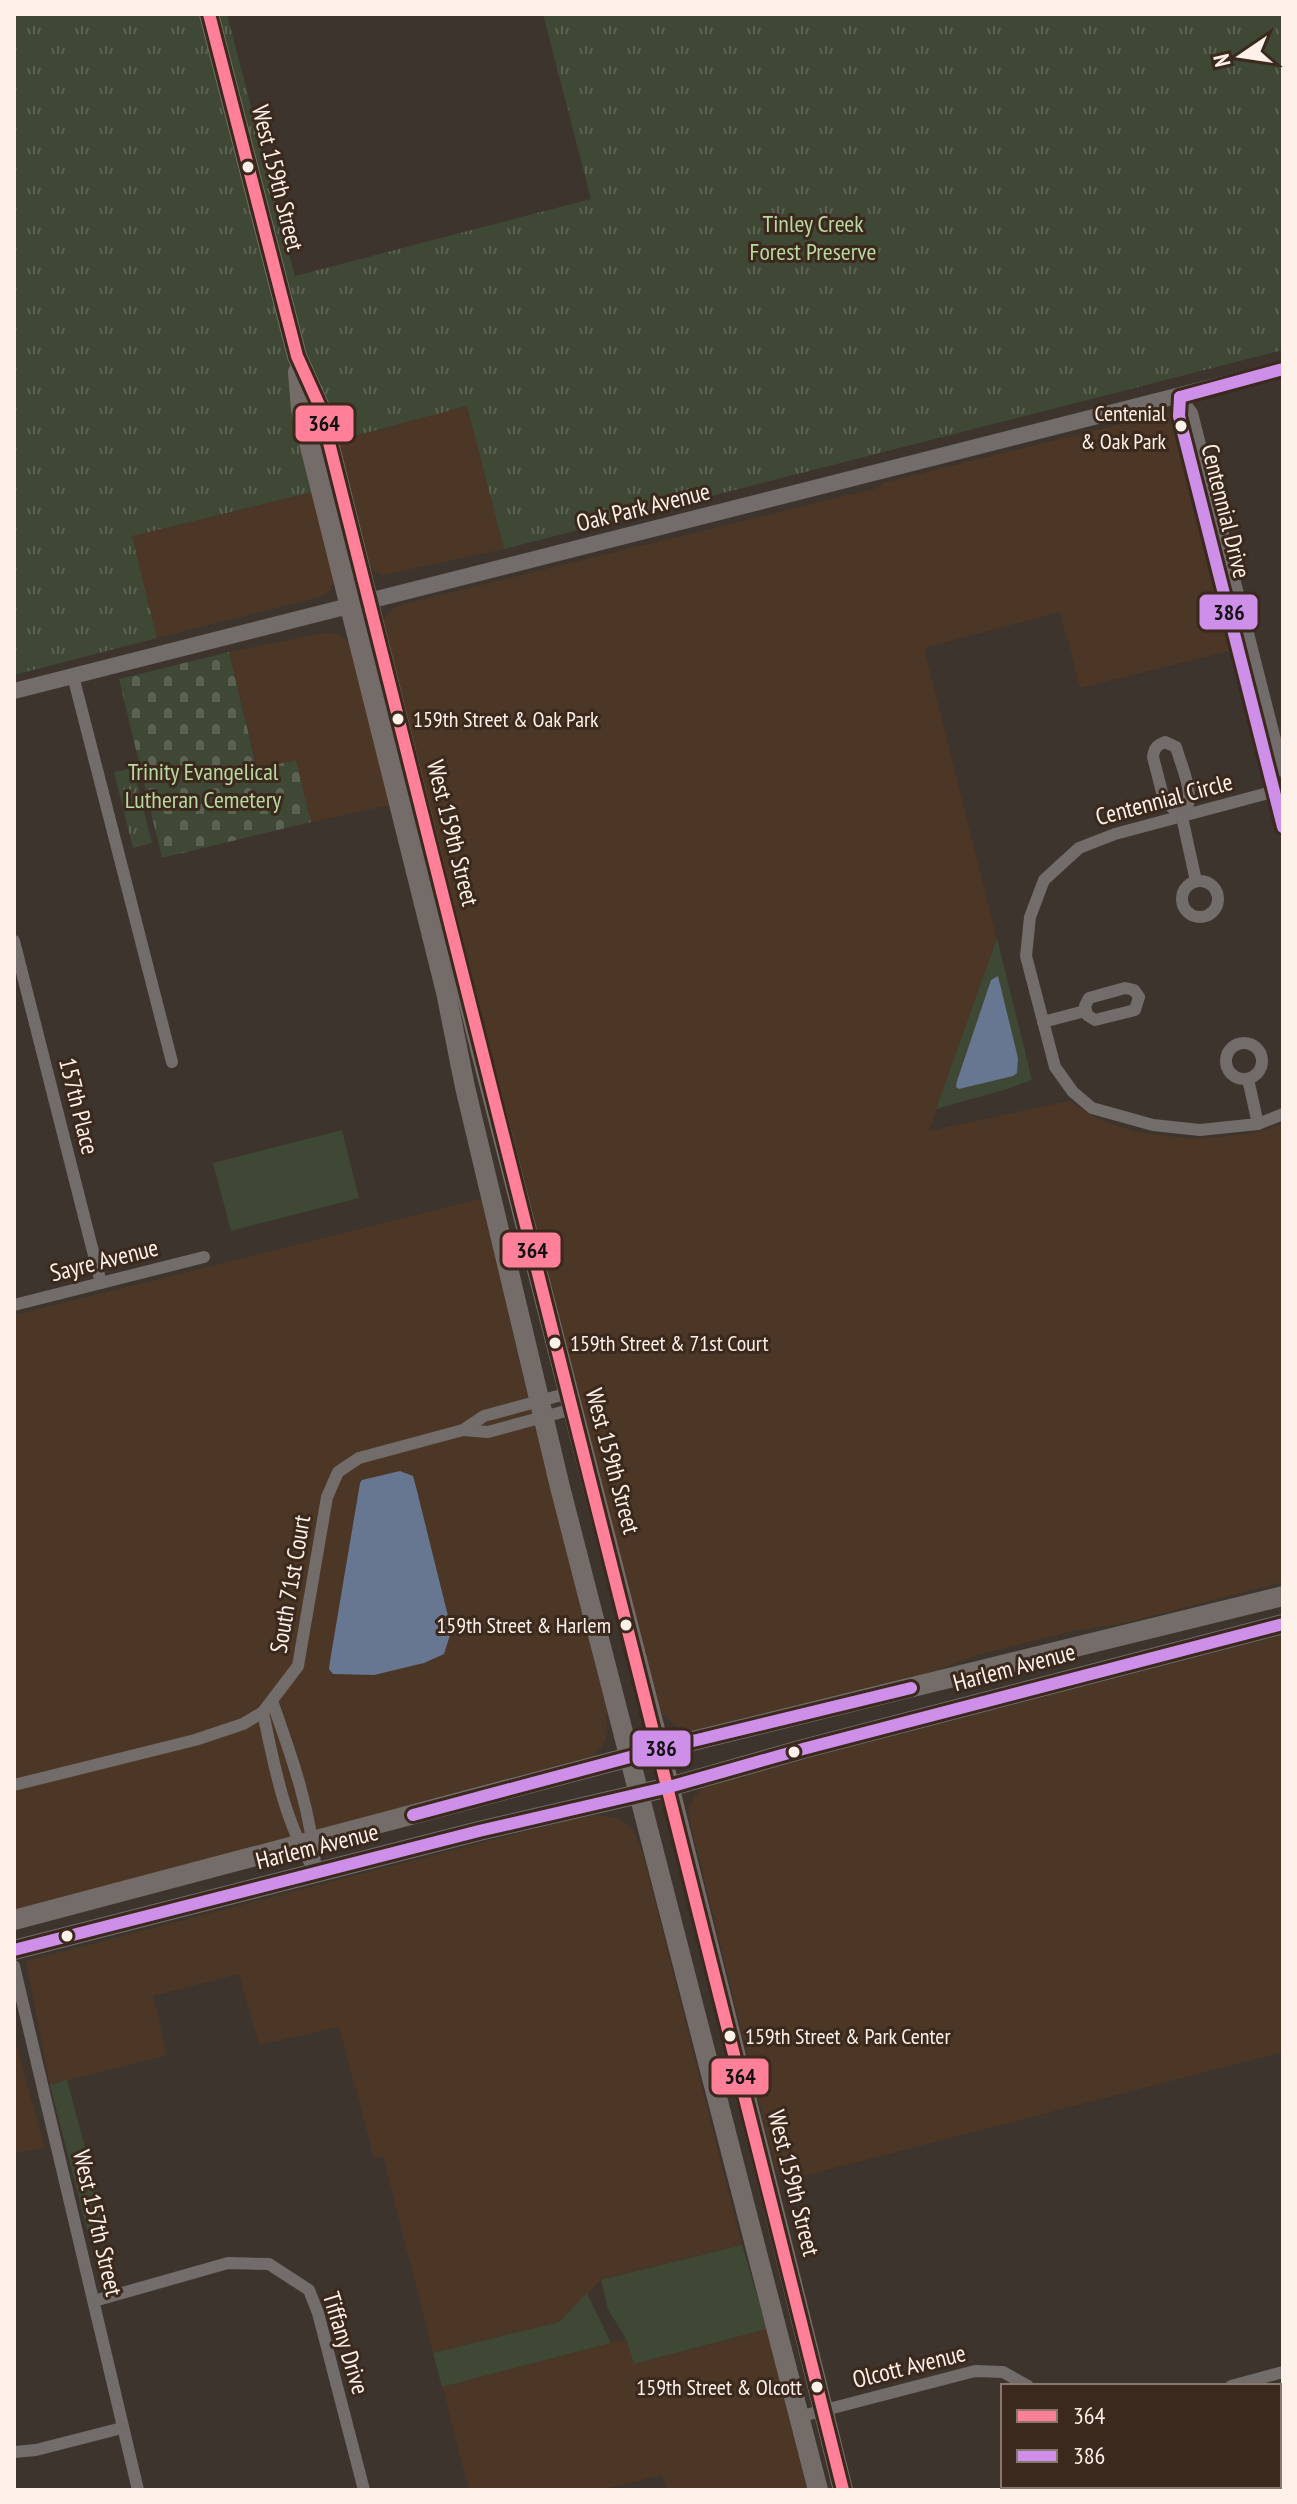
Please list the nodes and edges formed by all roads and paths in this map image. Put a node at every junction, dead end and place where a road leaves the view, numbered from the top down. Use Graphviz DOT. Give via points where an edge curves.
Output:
graph roads {
  1 [pos="209,14"];
  2 [pos="1283,369"];
  3 [pos="1180,397"];
  4 [pos="358,602"];
  5 [pos="73,676"];
  6 [pos="14,691"];
  7 [pos="1283,771"];
  8 [pos="1279,790"];
  9 [pos="1182,817"];
  10 [pos="1283,827"];
  11 [pos="1196,881"];
  12 [pos="14,941"];
  13 [pos="29,998"];
  14 [pos="14,1002"];
  15 [pos="1085,1011"];
  16 [pos="1043,1022"];
  17 [pos="172,1062"];
  18 [pos="1248,1079"];
  19 [pos="1283,1114"];
  20 [pos="1258,1124"];
  21 [pos="204,1257"];
  22 [pos="101,1283"];
  23 [pos="14,1305"];
  24 [pos="571,1401"];
  25 [pos="542,1408"];
  26 [pos="1283,1596"];
  27 [pos="1283,1624"];
  28 [pos="272,1701"];
  29 [pos="263,1712"];
  30 [pos="660,1749"];
  31 [pos="630,1757"];
  32 [pos="14,1785"];
  33 [pos="669,1787"];
  34 [pos="638,1794"];
  35 [pos="306,1843"];
  36 [pos="316,1874"];
  37 [pos="14,1920"];
  38 [pos="14,1950"];
  39 [pos="14,1966"];
  40 [pos="94,2301"];
  41 [pos="1283,2372"];
  42 [pos="1024,2384"];
  43 [pos="1238,2384"];
  44 [pos="823,2410"];
  45 [pos="798,2417"];
  46 [pos="122,2428"];
  47 [pos="14,2452"];
  48 [pos="138,2490"];
  49 [pos="364,2490"];
  50 [pos="818,2490"];
  51 [pos="843,2490"];
  1 -- 4 [label="main road, West 159th Street" via="297,356 320,407"];
  2 -- 3 [label="street, Oak Park Avenue"];
  3 -- 4 [label="street, Oak Park Avenue"];
  3 -- 7 [label="street, Centennial Drive" via="1192,413"];
  3 -- 8 [label="street, Centennial Drive" via="1179,416"];
  4 -- 5 [label="street, Oak Park Avenue"];
  4 -- 24 [label="main road, West 159th Street"];
  4 -- 25 [label="main road, West 159th Street"];
  5 -- 6 [label="street, Oak Park Avenue"];
  5 -- 17 [label="street"];
  8 -- 9 [label="street, Centennial Circle"];
  8 -- 10 [label="street, Centennial Drive"];
  9 -- 9 [label="street" via="1164,800 1153,757 1153,750 1165,742 1176,747 1190,797"];
  9 -- 11 [label="street"];
  9 -- 16 [label="street, Centennial Circle" via="1089,843 1044,880 1030,917 1026,956"];
  12 -- 13 [label="street, 157th Place"];
  13 -- 14 [label="street"];
  13 -- 22 [label="street, 157th Place"];
  15 -- 16 [label="street"];
  16 -- 20 [label="street, Centennial Circle" via="1060,1077 1092,1108 1153,1125 1200,1130"];
  18 -- 20 [label="street"];
  19 -- 20 [label="street, Centennial Circle"];
  21 -- 22 [label="street, Sayre Avenue"];
  22 -- 23 [label="street, Sayre Avenue"];
  24 -- 25 [label="street, South 71st Court"];
  24 -- 30 [label="main road, West 159th Street"];
  25 -- 28 [label="street, South 71st Court" via="484,1416 463,1430 370,1454 338,1472 327,1497 298,1666"];
  25 -- 31 [label="main road, West 159th Street"];
  26 -- 30 [label="main road, Harlem Avenue"];
  27 -- 33 [label="main road, Harlem Avenue"];
  28 -- 29 [label="street, South 71st Court"];
  28 -- 35 [label="street" via="292,1758"];
  29 -- 32 [label="street, South 71st Court" via="195,1740"];
  29 -- 35 [label="street" via="274,1763"];
  30 -- 31 [label="main road, Harlem Avenue"];
  30 -- 33 [label="main road, West 159th Street"];
  31 -- 34 [label="main road, West 159th Street"];
  31 -- 35 [label="main road, Harlem Avenue"];
  33 -- 34 [label="main road, Harlem Avenue"];
  33 -- 44 [label="main road, West 159th Street"];
  34 -- 36 [label="main road, Harlem Avenue"];
  34 -- 45 [label="main road, West 159th Street"];
  35 -- 36 [label="street"];
  35 -- 37 [label="main road, Harlem Avenue"];
  36 -- 38 [label="main road, Harlem Avenue"];
  39 -- 40 [label="street, West 157th Street"];
  40 -- 46 [label="street, West 157th Street"];
  40 -- 49 [label="street, Tiffany Drive" via="228,2263 269,2264 309,2290"];
  41 -- 43 [label="street"];
  42 -- 44 [label="street, Olcott Avenue" via="1003,2372 975,2371"];
  44 -- 45 [label="street, Olcott Avenue"];
  44 -- 51 [label="main road, West 159th Street"];
  45 -- 50 [label="main road, West 159th Street"];
  46 -- 47 [label="street"];
  46 -- 48 [label="street, West 157th Street"];
}
